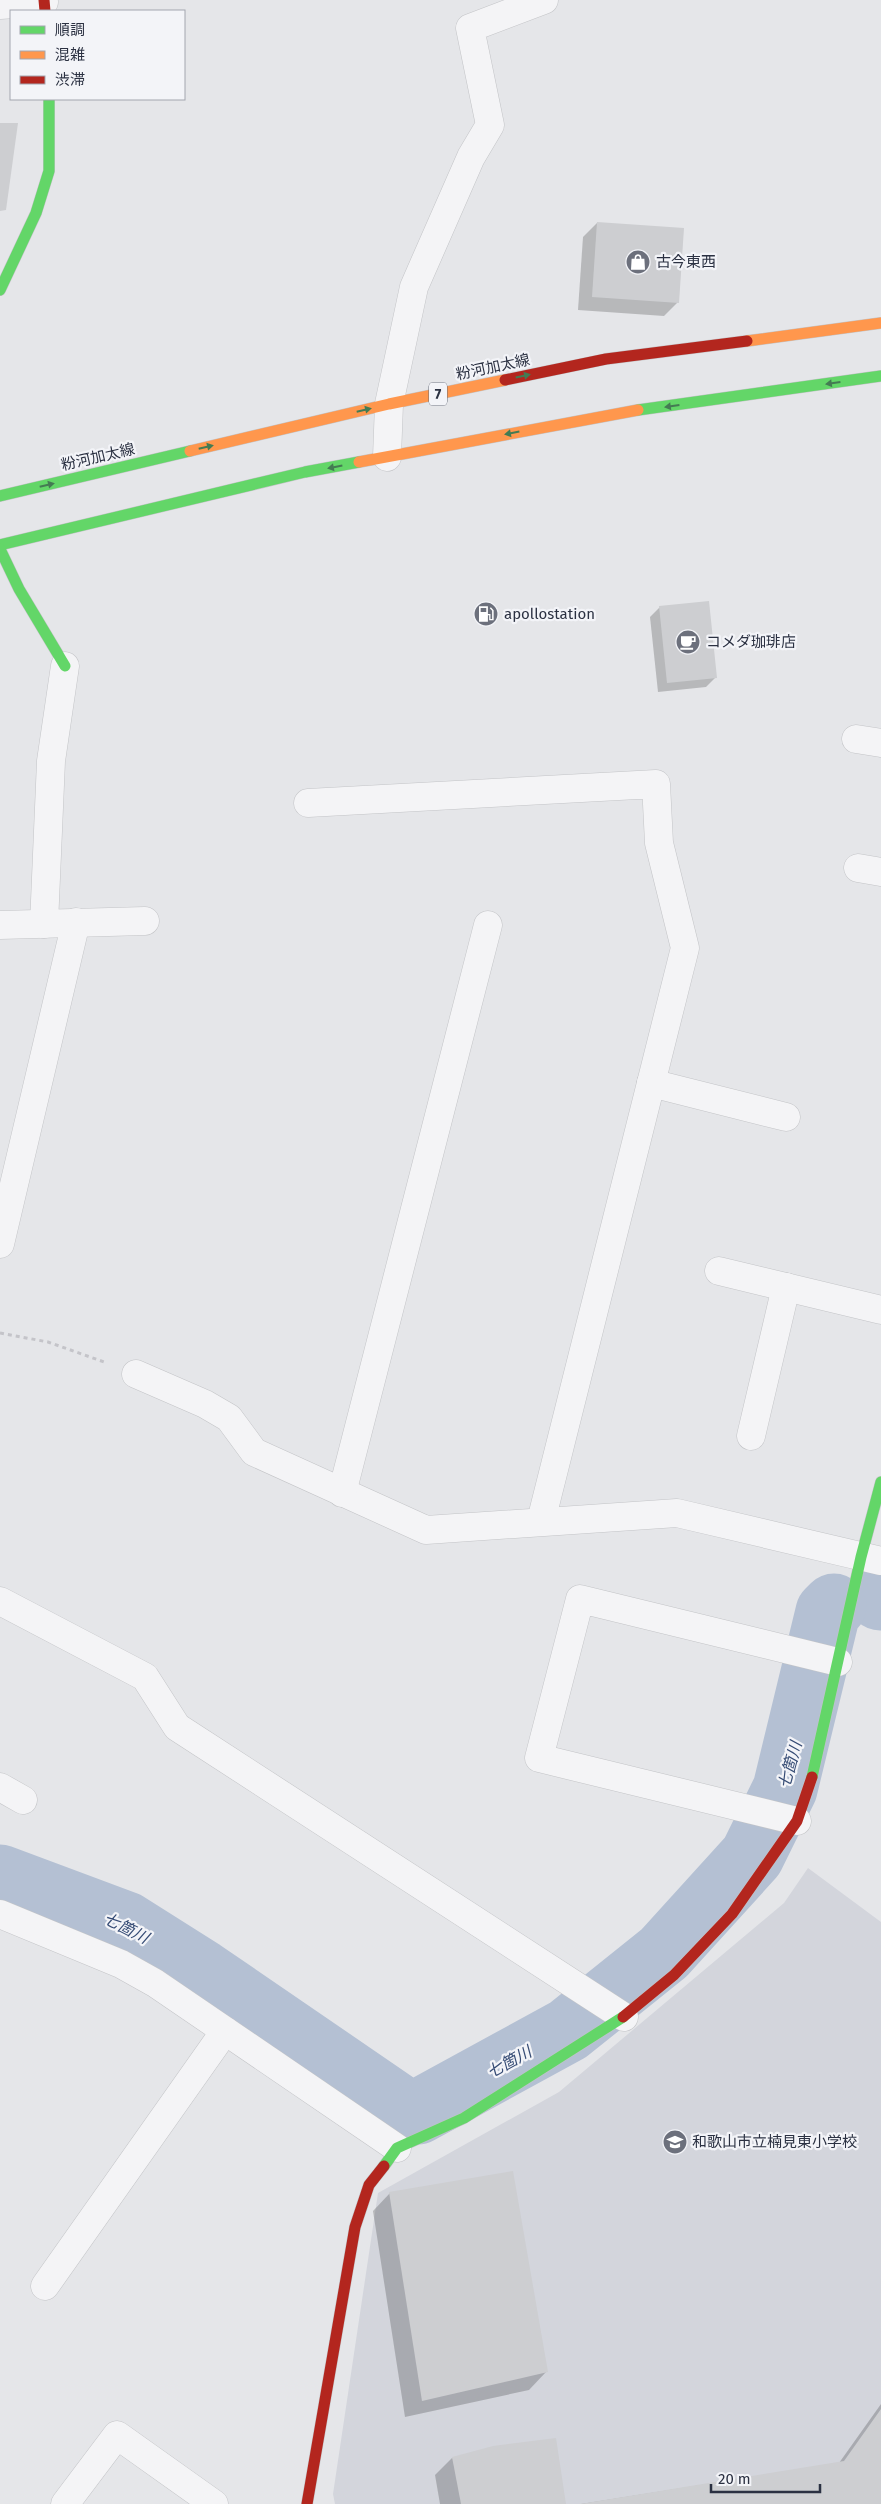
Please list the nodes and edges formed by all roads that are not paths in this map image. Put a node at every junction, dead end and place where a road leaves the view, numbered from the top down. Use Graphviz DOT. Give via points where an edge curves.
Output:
graph roads {
  1 [pos="544,0"];
  2 [pos="44,4"];
  3 [pos="0,5"];
  4 [pos="50,100"];
  5 [pos="0,290"];
  6 [pos="881,323"];
  7 [pos="881,376"];
  8 [pos="390,404"];
  9 [pos="387,457"];
  10 [pos="0,496"];
  11 [pos="0,545"];
  12 [pos="0,549"];
  13 [pos="65,666"];
  14 [pos="308,803"];
  15 [pos="144,920"];
  16 [pos="76,922"];
  17 [pos="44,924"];
  18 [pos="0,925"];
  19 [pos="488,925"];
  20 [pos="651,1083"];
  21 [pos="786,1117"];
  22 [pos="0,1244"];
  23 [pos="719,1272"];
  24 [pos="786,1287"];
  25 [pos="881,1310"];
  26 [pos="136,1374"];
  27 [pos="751,1436"];
  28 [pos="881,1482"];
  29 [pos="342,1493"];
  30 [pos="541,1521"];
  31 [pos="871,1559"];
  32 [pos="0,1601"];
  33 [pos="833,1661"];
  34 [pos="791,1820"];
  35 [pos="0,1914"];
  36 [pos="609,2007"];
  37 [pos="225,2031"];
  38 [pos="398,2148"];
  39 [pos="45,2286"];
  40 [pos="65,2504"];
  41 [pos="214,2504"];
  42 [pos="308,2504"];
  1 -- 8 [label="street" via="470,28 490,125 471,157 414,287"];
  2 -- 3 [label="street"];
  4 -- 5 [label="main road" via="49,171 36,213"];
  8 -- 6 [label="main road, 粉河加太線 / 7, one-way" via="606,359"];
  7 -- 9 [label="main road, one-way" via="618,413"];
  8 -- 9 [label="street"];
  10 -- 8 [label="main road, 粉河加太線 / 7, one-way"];
  9 -- 11 [label="main road, one-way" via="305,472"];
  12 -- 13 [label="main road" via="19,589"];
  13 -- 17 [label="street" via="51,761"];
  14 -- 20 [label="street" via="656,784 659,843 685,948"];
  15 -- 16 [label="street"];
  16 -- 17 [label="street"];
  16 -- 22 [label="street"];
  17 -- 18 [label="street"];
  19 -- 29 [label="street"];
  20 -- 21 [label="street"];
  20 -- 30 [label="street"];
  23 -- 24 [label="street"];
  24 -- 25 [label="street"];
  24 -- 27 [label="street"];
  26 -- 29 [label="street" via="213,1408 229,1418 254,1452"];
  28 -- 31 [label="main road"];
  29 -- 30 [label="street" via="426,1530"];
  30 -- 31 [label="street" via="677,1513"];
  31 -- 33 [label="main road"];
  32 -- 36 [label="street" via="145,1676 177,1727"];
  33 -- 34 [label="main road" via="812,1776"];
  33 -- 34 [label="street" via="580,1599 539,1758"];
  34 -- 36 [label="main road" via="732,1914 674,1975"];
  35 -- 37 [label="street" via="121,1964"];
  36 -- 38 [label="main road" via="464,2118"];
  37 -- 38 [label="street"];
  37 -- 39 [label="street"];
  38 -- 42 [label="main road" via="369,2185 355,2227"];
  40 -- 41 [label="street" via="117,2435"];
}
